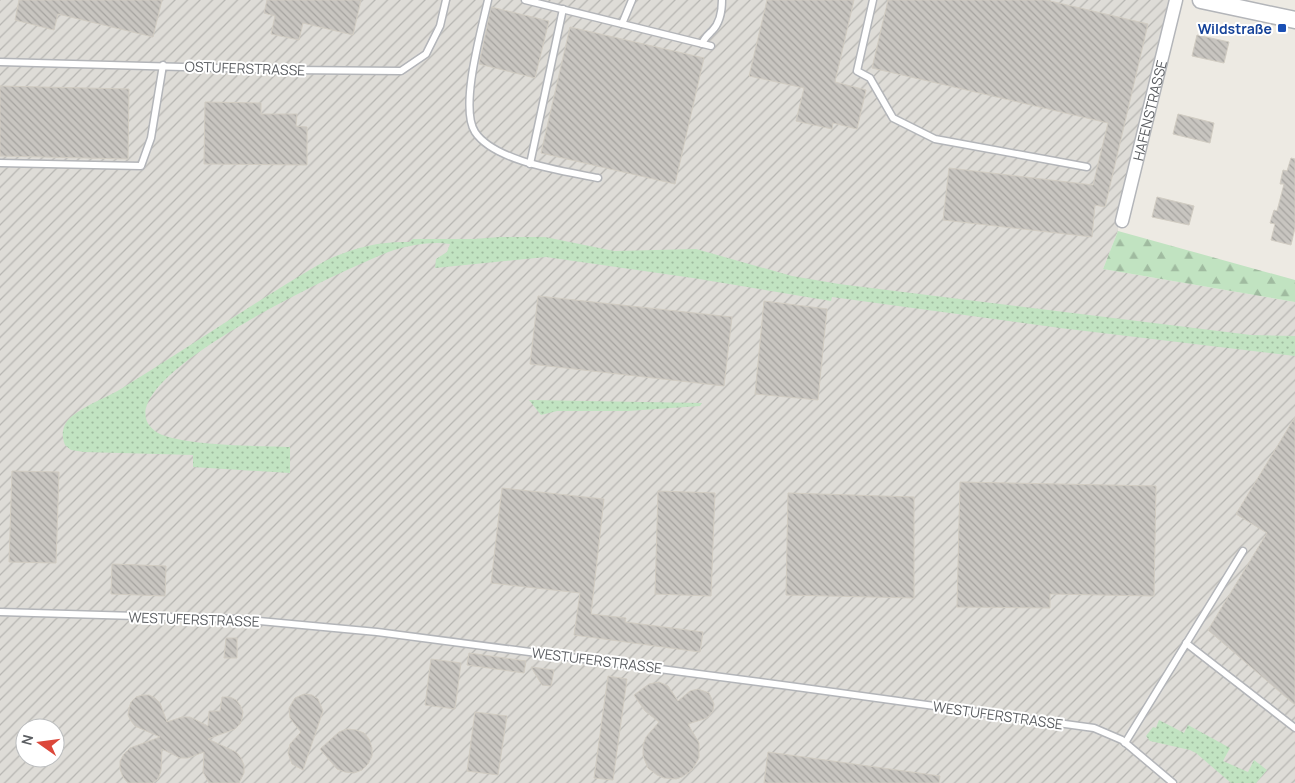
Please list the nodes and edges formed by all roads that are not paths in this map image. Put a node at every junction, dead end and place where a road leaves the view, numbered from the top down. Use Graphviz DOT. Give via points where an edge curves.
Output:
graph roads {
  1 [pos="446,0"];
  2 [pos="488,0"];
  3 [pos="525,0"];
  4 [pos="632,0"];
  5 [pos="722,0"];
  6 [pos="872,0"];
  7 [pos="1176,0"];
  8 [pos="1202,0"];
  9 [pos="563,9"];
  10 [pos="1295,20"];
  11 [pos="622,24"];
  12 [pos="702,44"];
  13 [pos="711,46"];
  14 [pos="0,62"];
  15 [pos="163,65"];
  16 [pos="0,163"];
  17 [pos="530,164"];
  18 [pos="1087,167"];
  19 [pos="598,178"];
  20 [pos="1122,221"];
  21 [pos="1243,551"];
  22 [pos="0,612"];
  23 [pos="1186,643"];
  24 [pos="1295,728"];
  25 [pos="1125,743"];
  26 [pos="1173,783"];
  1 -- 15 [label="lane, OSTUFERSTRASSE" via="440,26 426,54 401,71"];
  2 -- 17 [label="lane" via="473,64 470,109 474,130 484,142"];
  3 -- 9 [label="lane"];
  4 -- 11 [label="lane"];
  5 -- 12 [label="lane" via="720,18"];
  6 -- 18 [label="lane" via="857,71 870,78 892,118 935,139"];
  7 -- 20 [label="street, HAFENSTRASSE"];
  8 -- 10 [label="street"];
  9 -- 11 [label="lane"];
  9 -- 17 [label="lane"];
  11 -- 12 [label="lane"];
  12 -- 13 [label="lane"];
  14 -- 15 [label="lane, OSTUFERSTRASSE"];
  15 -- 16 [label="lane" via="151,138 141,166"];
  17 -- 19 [label="lane"];
  21 -- 23 [label="lane"];
  22 -- 25 [label="lane, WESTUFERSTRASSE" via="238,619 377,632 1094,728"];
  23 -- 24 [label="lane"];
  23 -- 25 [label="lane"];
  25 -- 26 [label="lane, WESTUFERSTRASSE"];
}
